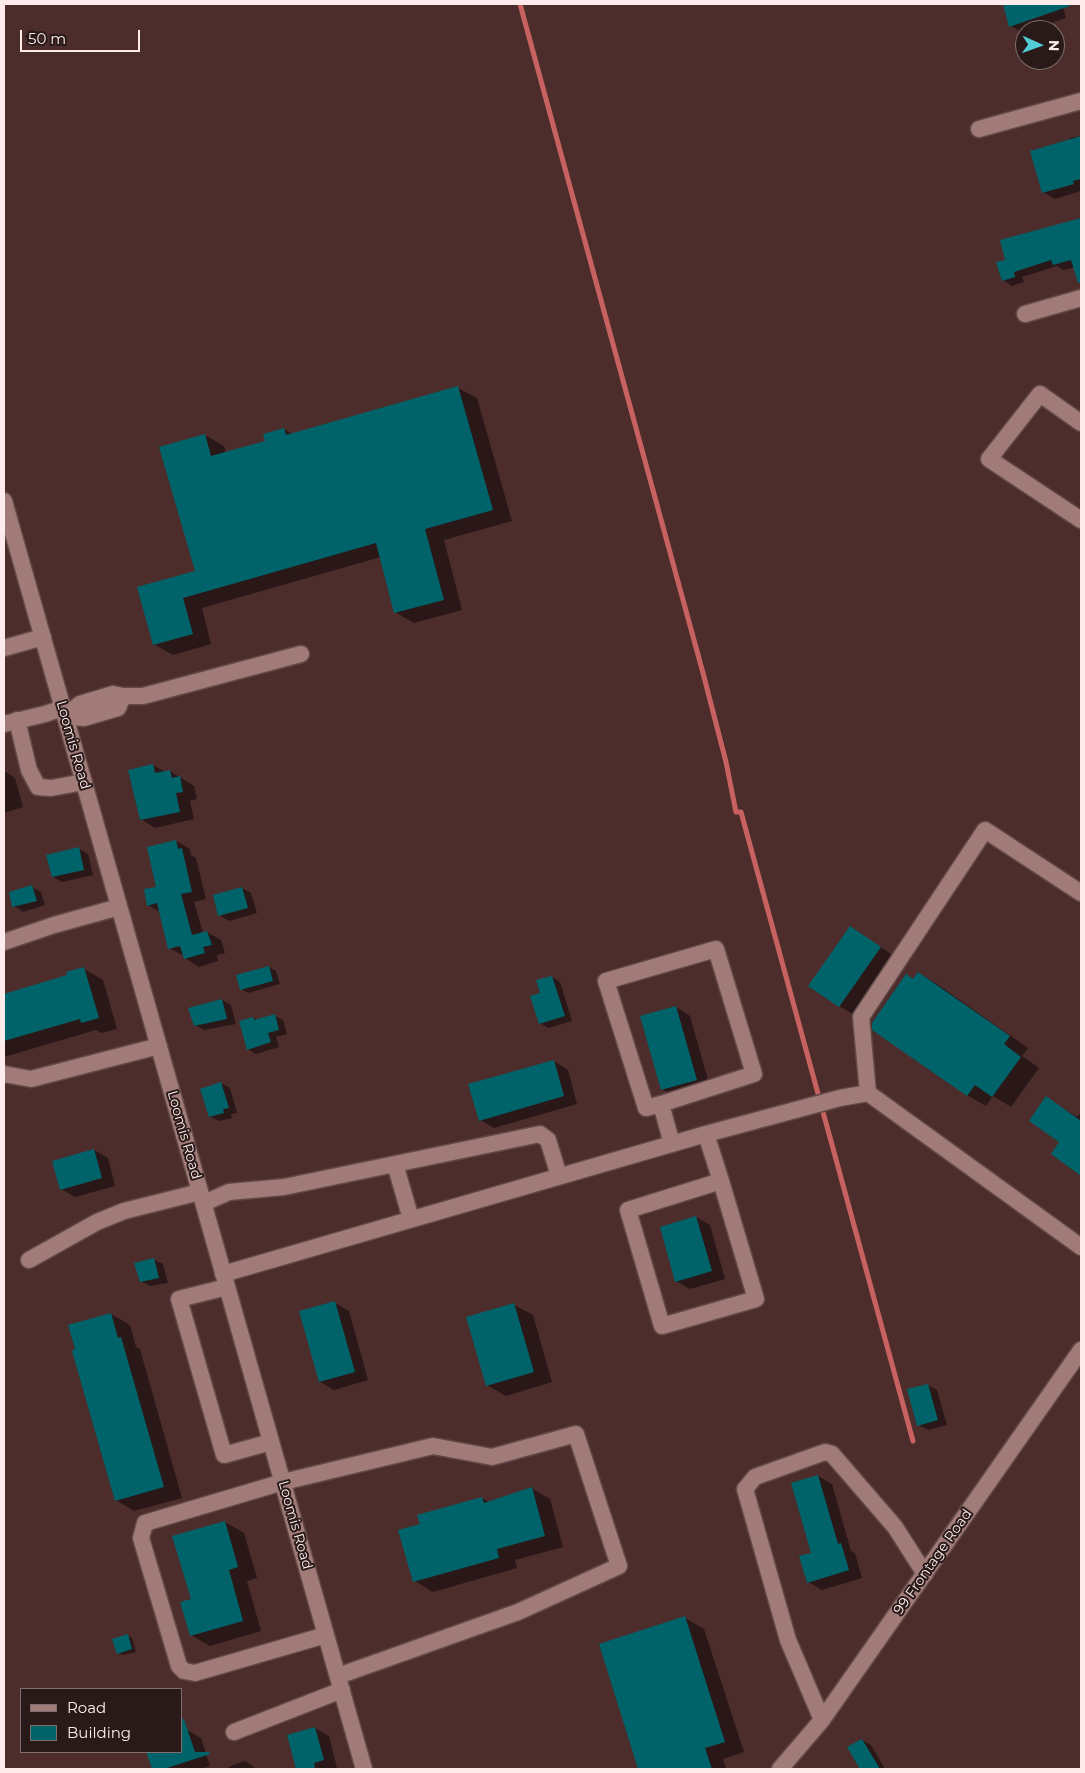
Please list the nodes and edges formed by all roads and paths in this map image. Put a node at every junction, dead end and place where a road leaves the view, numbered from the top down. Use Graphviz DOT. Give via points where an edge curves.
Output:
graph roads {
  1 [pos="1081,100"];
  2 [pos="979,128"];
  3 [pos="1081,298"];
  4 [pos="1025,314"];
  5 [pos="1081,423"];
  6 [pos="4,501"];
  7 [pos="1081,520"];
  8 [pos="42,637"];
  9 [pos="4,648"];
  10 [pos="301,654"];
  11 [pos="64,712"];
  12 [pos="10,722"];
  13 [pos="84,782"];
  14 [pos="1081,893"];
  15 [pos="119,907"];
  16 [pos="4,942"];
  17 [pos="159,1046"];
  18 [pos="4,1074"];
  19 [pos="868,1092"];
  20 [pos="661,1104"];
  21 [pos="706,1134"];
  22 [pos="672,1144"];
  23 [pos="395,1164"];
  24 [pos="559,1176"];
  25 [pos="721,1181"];
  26 [pos="202,1198"];
  27 [pos="411,1219"];
  28 [pos="1081,1247"];
  29 [pos="29,1260"];
  30 [pos="225,1280"];
  31 [pos="1081,1350"];
  32 [pos="1076,1367"];
  33 [pos="271,1442"];
  34 [pos="283,1482"];
  35 [pos="925,1574"];
  36 [pos="326,1635"];
  37 [pos="340,1683"];
  38 [pos="822,1720"];
  39 [pos="234,1732"];
  40 [pos="364,1769"];
  41 [pos="780,1769"];
  1 -- 2 [label="street"];
  3 -- 4 [label="street"];
  5 -- 7 [label="street" via="1040,394 989,458"];
  6 -- 8 [label="street, Loomis Road"];
  8 -- 9 [label="street"];
  8 -- 11 [label="street, Loomis Road"];
  10 -- 11 [label="street" via="144,696 123,696 118,708 84,718"];
  11 -- 12 [label="street"];
  11 -- 13 [label="street, Loomis Road"];
  12 -- 13 [label="street" via="38,787"];
  13 -- 15 [label="street, Loomis Road"];
  14 -- 19 [label="street" via="985,830 861,1017"];
  15 -- 16 [label="street"];
  15 -- 17 [label="street, Loomis Road"];
  17 -- 18 [label="street" via="30,1079"];
  17 -- 26 [label="street, Loomis Road"];
  19 -- 21 [label="street"];
  19 -- 28 [label="street"];
  20 -- 20 [label="street" via="754,1074 716,949 606,981 646,1108"];
  20 -- 22 [label="street"];
  21 -- 22 [label="street"];
  21 -- 25 [label="street"];
  22 -- 24 [label="street"];
  23 -- 24 [label="street" via="540,1134 548,1140"];
  23 -- 26 [label="street" via="284,1187"];
  23 -- 27 [label="street"];
  24 -- 27 [label="street"];
  25 -- 25 [label="street" via="756,1299 662,1326 628,1210"];
  26 -- 29 [label="street" via="124,1211 97,1222"];
  26 -- 30 [label="street, Loomis Road"];
  27 -- 30 [label="street"];
  30 -- 33 [label="street, Loomis Road"];
  30 -- 33 [label="street" via="179,1299 224,1455"];
  31 -- 32 [label="street, 99 Frontage Road"];
  32 -- 35 [label="street, 99 Frontage Road"];
  33 -- 34 [label="street, Loomis Road"];
  34 -- 36 [label="street, Loomis Road"];
  34 -- 36 [label="street" via="145,1523 140,1538 179,1666 184,1671 196,1673"];
  34 -- 37 [label="street" via="433,1446 492,1457 576,1434 619,1566 518,1612"];
  35 -- 38 [label="street, 99 Frontage Road"];
  35 -- 38 [label="street" via="895,1527 832,1454 825,1452 755,1477 745,1489 788,1640"];
  36 -- 37 [label="street, Loomis Road"];
  37 -- 39 [label="street"];
  37 -- 40 [label="street, Loomis Road"];
  38 -- 41 [label="street, 99 Frontage Road"];
}
